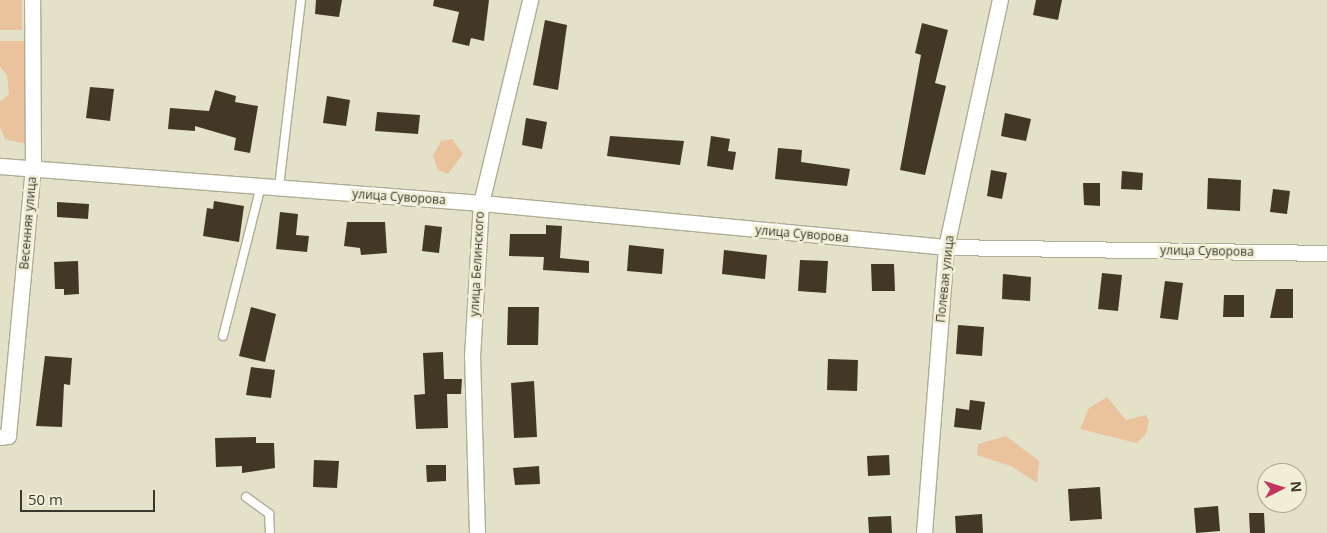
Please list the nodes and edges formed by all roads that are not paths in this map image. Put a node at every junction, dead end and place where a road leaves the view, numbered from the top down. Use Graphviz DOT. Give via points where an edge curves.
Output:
graph roads {
  1 [pos="32,0"];
  2 [pos="302,0"];
  3 [pos="530,0"];
  4 [pos="1000,0"];
  5 [pos="0,166"];
  6 [pos="32,169"];
  7 [pos="261,186"];
  8 [pos="279,187"];
  9 [pos="481,203"];
  10 [pos="946,247"];
  11 [pos="1327,253"];
  12 [pos="223,336"];
  13 [pos="0,437"];
  14 [pos="246,497"];
  15 [pos="270,533"];
  16 [pos="477,533"];
  17 [pos="924,533"];
  1 -- 6 [label="street, Весенняя улица"];
  2 -- 8 [label="lane"];
  3 -- 9 [label="street, улица Белинского"];
  4 -- 10 [label="street, Полевая улица"];
  5 -- 6 [label="street, улица Суворова"];
  6 -- 7 [label="street, улица Суворова"];
  6 -- 13 [label="street, Весенняя улица" via="8,436"];
  7 -- 8 [label="street, улица Суворова"];
  7 -- 12 [label="lane"];
  8 -- 9 [label="street, улица Суворова"];
  9 -- 10 [label="street, улица Суворова"];
  9 -- 16 [label="street, улица Белинского" via="472,356"];
  10 -- 11 [label="street, улица Суворова"];
  10 -- 17 [label="street, Полевая улица"];
  14 -- 15 [label="lane" via="269,514"];
}
